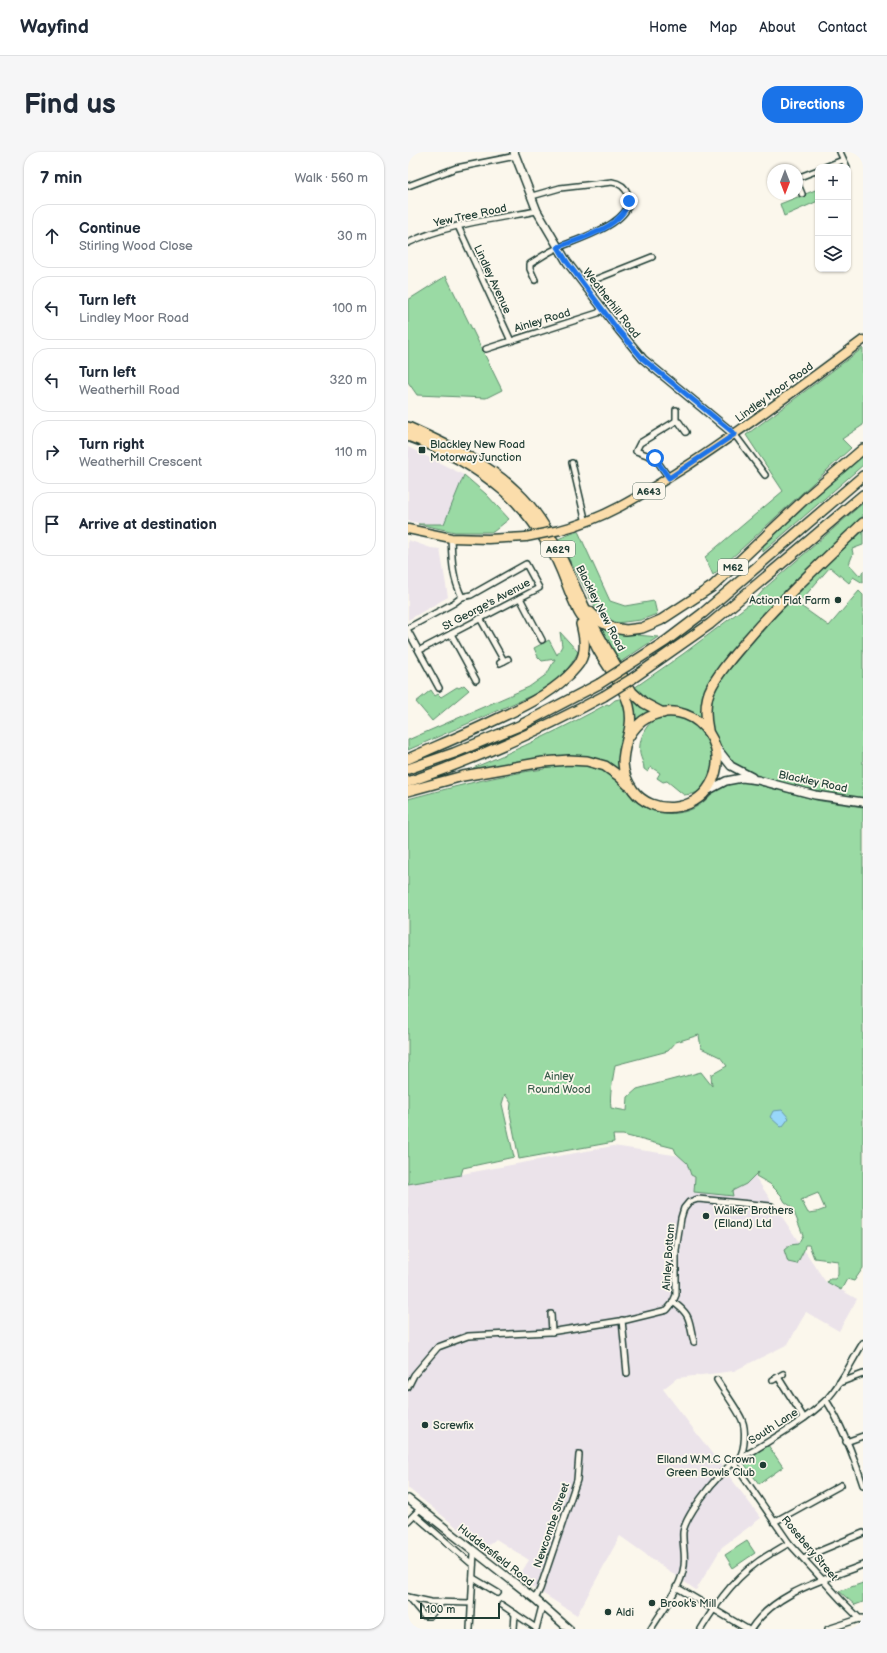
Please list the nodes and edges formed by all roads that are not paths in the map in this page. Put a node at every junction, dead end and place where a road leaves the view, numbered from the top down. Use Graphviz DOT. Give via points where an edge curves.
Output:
graph roads {
  1 [pos="840,152"];
  2 [pos="515,154"];
  3 [pos="843,160"];
  4 [pos="833,164"];
  5 [pos="845,164"];
  6 [pos="815,171"];
  7 [pos="803,176"];
  8 [pos="408,186"];
  9 [pos="532,196"];
  10 [pos="537,211"];
  11 [pos="458,226"];
  12 [pos="408,243"];
  13 [pos="558,247"];
  14 [pos="652,257"];
  15 [pos="535,280"];
  16 [pos="584,284"];
  17 [pos="603,308"];
  18 [pos="511,340"];
  19 [pos="863,340"];
  20 [pos="486,349"];
  21 [pos="676,410"];
  22 [pos="676,421"];
  23 [pos="408,427"];
  24 [pos="686,432"];
  25 [pos="735,434"];
  26 [pos="408,436"];
  27 [pos="863,449"];
  28 [pos="572,463"];
  29 [pos="766,475"];
  30 [pos="863,476"];
  31 [pos="669,478"];
  32 [pos="863,496"];
  33 [pos="586,523"];
  34 [pos="863,523"];
  35 [pos="408,529"];
  36 [pos="452,538"];
  37 [pos="462,597"];
  38 [pos="520,598"];
  39 [pos="580,607"];
  40 [pos="480,618"];
  41 [pos="408,628"];
  42 [pos="408,631"];
  43 [pos="451,634"];
  44 [pos="542,640"];
  45 [pos="420,650"];
  46 [pos="504,661"];
  47 [pos="476,680"];
  48 [pos="439,688"];
  49 [pos="663,712"];
  50 [pos="709,732"];
  51 [pos="628,738"];
  52 [pos="715,745"];
  53 [pos="408,759"];
  54 [pos="408,769"];
  55 [pos="758,780"];
  56 [pos="408,782"];
  57 [pos="634,790"];
  58 [pos="408,791"];
  59 [pos="706,791"];
  60 [pos="863,802"];
  61 [pos="771,1206"];
  62 [pos="673,1302"];
  63 [pos="550,1314"];
  64 [pos="622,1320"];
  65 [pos="552,1332"];
  66 [pos="694,1342"];
  67 [pos="863,1343"];
  68 [pos="627,1373"];
  69 [pos="863,1374"];
  70 [pos="778,1377"];
  71 [pos="717,1380"];
  72 [pos="839,1383"];
  73 [pos="408,1387"];
  74 [pos="826,1400"];
  75 [pos="804,1418"];
  76 [pos="863,1436"];
  77 [pos="846,1442"];
  78 [pos="579,1455"];
  79 [pos="740,1457"];
  80 [pos="734,1463"];
  81 [pos="841,1485"];
  82 [pos="863,1485"];
  83 [pos="408,1499"];
  84 [pos="417,1512"];
  85 [pos="408,1521"];
  86 [pos="774,1522"];
  87 [pos="863,1533"];
  88 [pos="789,1543"];
  89 [pos="474,1552"];
  90 [pos="803,1558"];
  91 [pos="473,1565"];
  92 [pos="863,1565"];
  93 [pos="473,1578"];
  94 [pos="823,1580"];
  95 [pos="676,1587"];
  96 [pos="498,1593"];
  97 [pos="408,1597"];
  98 [pos="535,1599"];
  99 [pos="442,1602"];
  100 [pos="471,1603"];
  101 [pos="502,1604"];
  102 [pos="542,1606"];
  103 [pos="713,1608"];
  104 [pos="515,1614"];
  105 [pos="862,1619"];
  106 [pos="470,1629"];
  107 [pos="514,1629"];
  108 [pos="536,1629"];
  109 [pos="569,1629"];
  110 [pos="651,1629"];
  111 [pos="701,1629"];
  112 [pos="747,1629"];
  113 [pos="751,1629"];
  114 [pos="828,1629"];
  1 -- 3 [label="street"];
  2 -- 8 [label="street" via="456,168"];
  2 -- 9 [label="street, Weatherhill Road"];
  3 -- 4 [label="street"];
  3 -- 5 [label="street"];
  6 -- 7 [label="street"];
  9 -- 10 [label="street, Weatherhill Road"];
  9 -- 13 [label="street" via="560,188 612,182 618,183 627,191 628,207 616,220 600,230"];
  10 -- 11 [label="street, Yew Tree Road"];
  10 -- 13 [label="street, Weatherhill Road"];
  11 -- 12 [label="street, Yew Tree Road" via="423,235"];
  11 -- 18 [label="street, Lindley Avenue"];
  13 -- 15 [label="street" via="530,264"];
  13 -- 16 [label="street, Weatherhill Road"];
  14 -- 16 [label="street"];
  16 -- 17 [label="street, Weatherhill Road"];
  17 -- 18 [label="street, Ainley Road" via="598,313"];
  17 -- 25 [label="street, Weatherhill Road" via="643,359"];
  18 -- 20 [label="street, Ainley Road"];
  19 -- 25 [label="main road, Lindley Moor Road / A643"];
  21 -- 22 [label="street"];
  22 -- 24 [label="street" via="680,422"];
  22 -- 31 [label="street" via="640,443 636,451 655,458"];
  23 -- 39 [label="highway, Blackley New Road / A629" via="451,446 494,472 518,493 542,521 560,552"];
  25 -- 29 [label="street"];
  25 -- 31 [label="main road, Lindley Moor Road / A643"];
  26 -- 39 [label="highway, Blackley New Road / A629" via="446,453 505,492 522,509 551,549"];
  27 -- 39 [label="highway, M62" via="808,496 713,586 661,620 642,628 613,628"];
  28 -- 33 [label="street"];
  30 -- 54 [label="highway, M62, bridge" via="704,613 666,641 599,684 519,726"];
  31 -- 33 [label="main road, Lindley Moor Road / A643" via="640,497"];
  32 -- 56 [label="highway, M62, bridge" via="710,624 633,678 519,740"];
  33 -- 36 [label="main road, Lindley Moor Road / A643, bridge" via="526,537"];
  34 -- 50 [label="highway" via="780,603 724,668 706,701 705,714"];
  35 -- 36 [label="main road, Lindley Moor Road / A643"];
  36 -- 37 [label="street" via="452,571 455,585"];
  37 -- 38 [label="street, St George's Avenue" via="526,564 539,588"];
  37 -- 41 [label="street"];
  38 -- 40 [label="street, St George's Avenue"];
  38 -- 44 [label="street"];
  39 -- 49 [label="highway, Blackley New Road / A629" via="632,692 644,703"];
  39 -- 51 [label="highway, Blackley New Road / A629" via="605,662 627,699 631,718"];
  39 -- 53 [label="highway" via="584,651 579,664 558,685 515,711"];
  40 -- 43 [label="street, St George's Avenue"];
  40 -- 46 [label="street"];
  42 -- 45 [label="street"];
  43 -- 45 [label="street, St George's Avenue"];
  43 -- 47 [label="street"];
  45 -- 48 [label="street"];
  49 -- 50 [label="highway, Blackley New Road / A629" via="691,717"];
  49 -- 51 [label="highway, Blackley New Road / A629" via="644,720"];
  50 -- 52 [label="highway, Blackley New Road / A629"];
  51 -- 57 [label="highway, Blackley New Road / A629" via="624,747 623,764"];
  52 -- 55 [label="street, Blackley Road" via="731,766"];
  52 -- 59 [label="highway, Blackley New Road / A629" via="718,761 713,781"];
  55 -- 59 [label="street, Blackley Road" via="734,779"];
  55 -- 60 [label="street, Blackley Road" via="815,795"];
  57 -- 58 [label="highway" via="605,766 569,760 463,776"];
  57 -- 59 [label="highway, Blackley New Road / A629" via="650,803 670,808 690,803"];
  61 -- 62 [label="street, Ainley Bottom" via="698,1199 689,1202 680,1218 676,1250 676,1296"];
  62 -- 64 [label="street, Ainley Bottom" via="667,1310"];
  62 -- 66 [label="street, Ainley Bottom" via="689,1317"];
  63 -- 65 [label="street"];
  64 -- 65 [label="street, Ainley Bottom"];
  64 -- 68 [label="street"];
  65 -- 73 [label="street, Ainley Bottom" via="468,1336 453,1341 438,1347 414,1375"];
  67 -- 72 [label="street, South Lane"];
  69 -- 72 [label="street"];
  70 -- 75 [label="street"];
  71 -- 79 [label="street" via="742,1419 743,1441"];
  72 -- 74 [label="street, South Lane"];
  74 -- 75 [label="street, South Lane"];
  74 -- 77 [label="street"];
  75 -- 79 [label="street, South Lane" via="749,1454"];
  76 -- 77 [label="street"];
  77 -- 82 [label="street"];
  78 -- 98 [label="street, Newcombe Street" via="577,1480"];
  79 -- 80 [label="street, South Lane"];
  80 -- 86 [label="street, Rosebery Street"];
  80 -- 95 [label="street, South Lane" via="718,1478 688,1519 683,1530 683,1572"];
  81 -- 86 [label="street"];
  83 -- 84 [label="street, Huddersfield Road"];
  84 -- 85 [label="street"];
  84 -- 89 [label="street, Huddersfield Road"];
  84 -- 91 [label="street, Huddersfield Road"];
  86 -- 88 [label="street, Rosebery Street"];
  87 -- 90 [label="street"];
  88 -- 90 [label="street, Rosebery Street"];
  88 -- 103 [label="street" via="742,1574"];
  89 -- 91 [label="street"];
  89 -- 98 [label="street, Huddersfield Road"];
  90 -- 94 [label="street, Rosebery Street"];
  91 -- 93 [label="street"];
  92 -- 94 [label="street"];
  93 -- 96 [label="street"];
  93 -- 100 [label="street"];
  94 -- 105 [label="street, Rosebery Street"];
  94 -- 113 [label="street" via="772,1605"];
  95 -- 103 [label="street"];
  95 -- 110 [label="street, South Lane"];
  97 -- 99 [label="street"];
  97 -- 99 [label="street" via="424,1616 430,1616"];
  98 -- 102 [label="street, Huddersfield Road"];
  99 -- 100 [label="street"];
  100 -- 106 [label="street"];
  101 -- 104 [label="street"];
  102 -- 108 [label="street"];
  102 -- 109 [label="street, Huddersfield Road"];
  103 -- 111 [label="street"];
  103 -- 112 [label="street"];
  104 -- 107 [label="street"];
  104 -- 108 [label="street"];
  105 -- 114 [label="street"];
}
